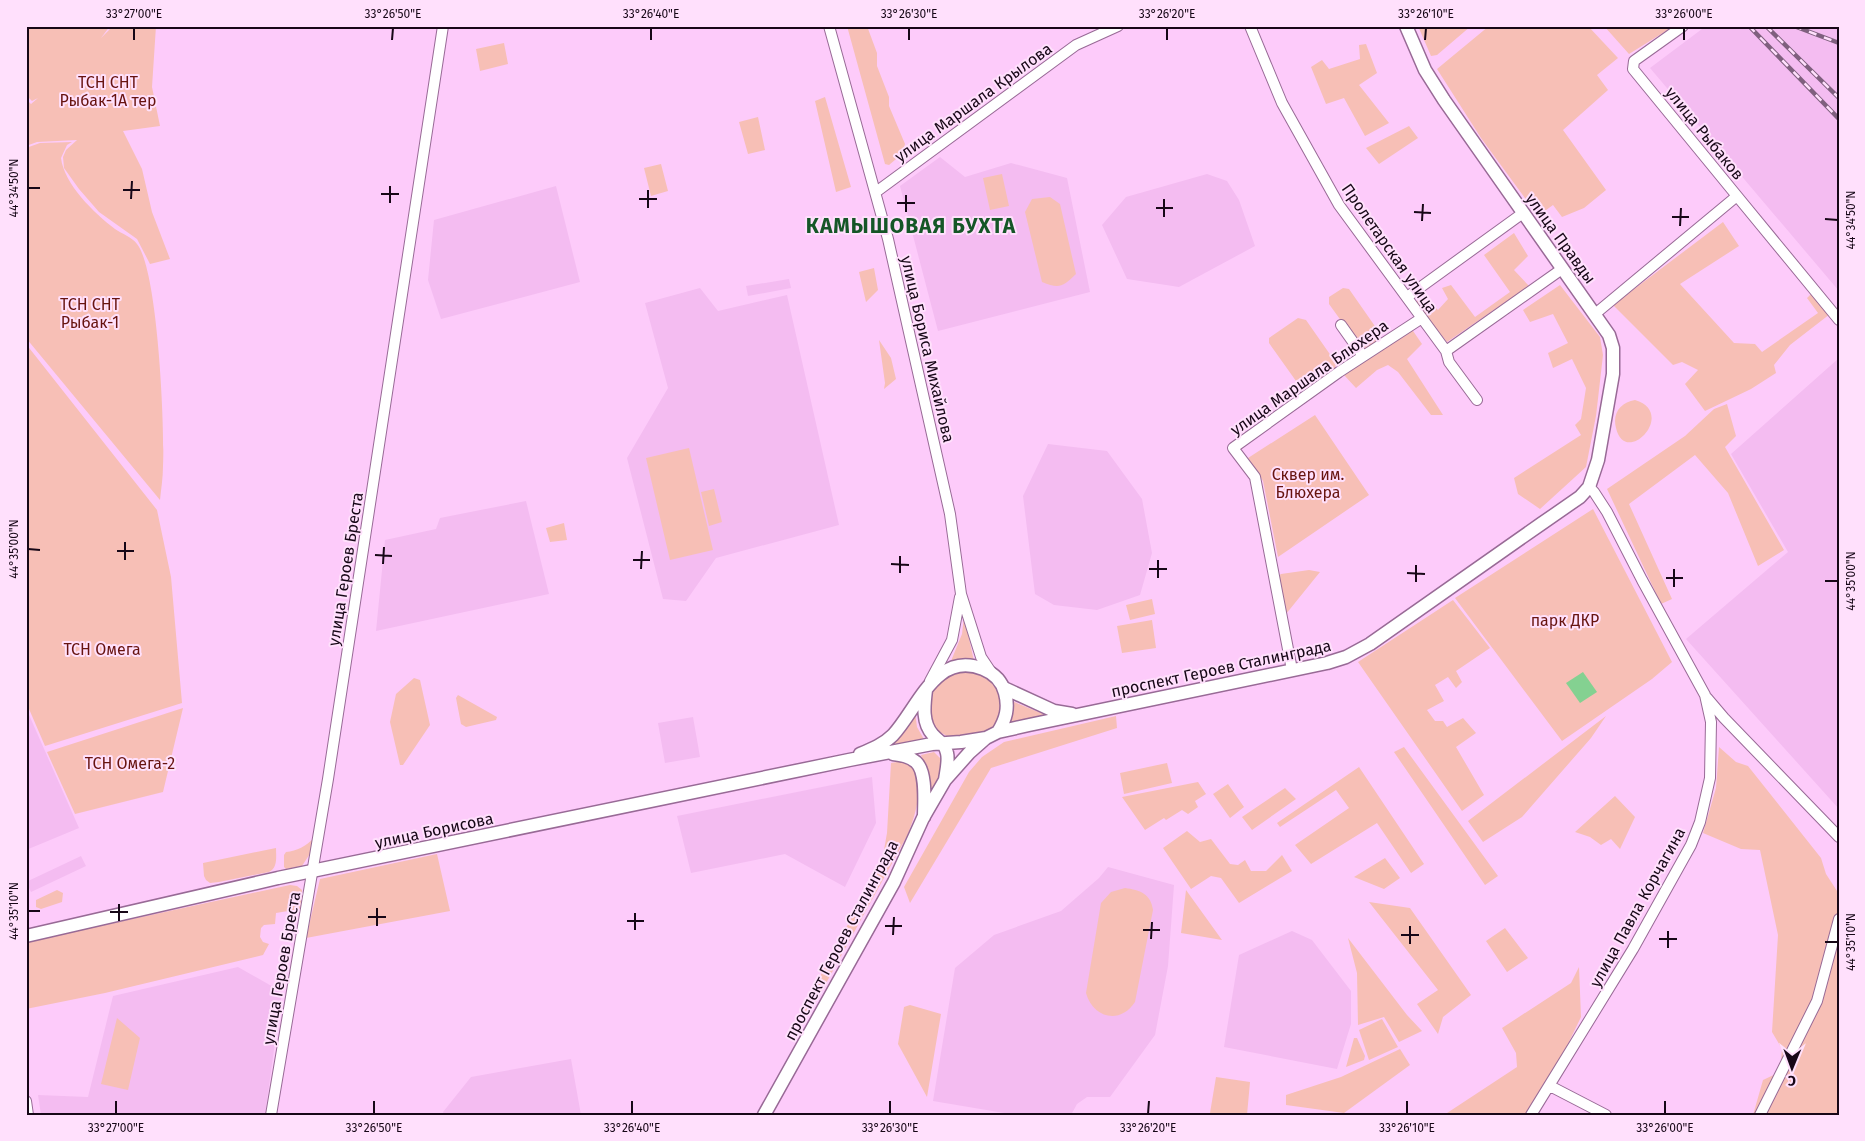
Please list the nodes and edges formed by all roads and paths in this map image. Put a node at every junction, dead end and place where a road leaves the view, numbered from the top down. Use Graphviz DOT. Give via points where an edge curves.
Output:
graph roads {
  1 [pos="443,26"];
  2 [pos="829,26"];
  3 [pos="1118,26"];
  4 [pos="1250,26"];
  5 [pos="1406,26"];
  6 [pos="1683,26"];
  7 [pos="876,192"];
  8 [pos="1737,196"];
  9 [pos="1523,213"];
  10 [pos="1562,269"];
  11 [pos="1406,297"];
  12 [pos="1595,314"];
  13 [pos="1422,318"];
  14 [pos="1839,320"];
  15 [pos="1341,325"];
  16 [pos="1446,351"];
  17 [pos="1364,356"];
  18 [pos="1477,400"];
  19 [pos="1589,487"];
  20 [pos="961,594"];
  21 [pos="1292,670"];
  22 [pos="991,672"];
  23 [pos="1004,688"];
  24 [pos="926,690"];
  25 [pos="1704,695"];
  26 [pos="1077,715"];
  27 [pos="998,732"];
  28 [pos="986,738"];
  29 [pos="944,743"];
  30 [pos="888,753"];
  31 [pos="849,760"];
  32 [pos="945,780"];
  33 [pos="924,818"];
  34 [pos="1839,837"];
  35 [pos="312,872"];
  36 [pos="1839,919"];
  37 [pos="26,936"];
  38 [pos="1550,1086"];
  39 [pos="26,1101"];
  40 [pos="28,1115"];
  41 [pos="271,1115"];
  42 [pos="764,1115"];
  43 [pos="1531,1115"];
  44 [pos="1606,1115"];
  45 [pos="1760,1115"];
  1 -- 35 [label="street, улица Героев Бреста"];
  2 -- 7 [label="street, улица Бориса Михайлова"];
  3 -- 7 [label="street, улица Маршала Крылова" via="1076,44"];
  4 -- 11 [label="street, Пролетарская улица" via="1282,103 1339,205"];
  5 -- 9 [label="main road, улица Правды" via="1425,70"];
  6 -- 8 [label="street, улица Рыбаков" via="1634,61 1634,69"];
  7 -- 20 [label="street, улица Бориса Михайлова" via="950,514"];
  8 -- 12 [label="street, улица Рыбаков"];
  8 -- 14 [label="street"];
  9 -- 10 [label="main road, улица Правды"];
  9 -- 11 [label="street"];
  10 -- 12 [label="main road, улица Правды"];
  10 -- 16 [label="street"];
  11 -- 13 [label="street, Пролетарская улица"];
  12 -- 19 [label="main road, улица Правды" via="1609,335 1614,358 1605,428"];
  13 -- 16 [label="street, Пролетарская улица"];
  13 -- 17 [label="street, улица Маршала Блюхера"];
  15 -- 17 [label="street"];
  16 -- 18 [label="street, Пролетарская улица" via="1448,362"];
  17 -- 21 [label="street, улица Маршала Блюхера" via="1233,448 1255,476"];
  19 -- 21 [label="main road, проспект Героев Сталинграда" via="1542,524 1370,644 1346,657"];
  19 -- 25 [label="street, улица Павла Корчагина" via="1604,506"];
  20 -- 22 [label="street, улица Бориса Михайлова" via="981,657"];
  20 -- 24 [label="street, улица Бориса Михайлова" via="952,640"];
  21 -- 26 [label="main road, проспект Героев Сталинграда"];
  22 -- 23 [label="main road"];
  22 -- 24 [label="main road" via="964,665 950,668"];
  23 -- 26 [label="main road, проспект Героев Сталинграда" via="1054,711"];
  23 -- 27 [label="main road" via="1008,703 1006,719"];
  24 -- 29 [label="main road" via="926,722 933,735"];
  24 -- 31 [label="main road, улица Борисова" via="893,734"];
  25 -- 34 [label="street"];
  25 -- 38 [label="street, улица Павла Корчагина" via="1711,722 1710,778 1691,845"];
  26 -- 27 [label="main road, проспект Героев Сталинграда"];
  27 -- 28 [label="main road, проспект Героев Сталинграда"];
  28 -- 29 [label="main road"];
  28 -- 32 [label="main road, проспект Героев Сталинграда"];
  29 -- 30 [label="main road, улица Борисова"];
  29 -- 32 [label="main road, проспект Героев Сталинграда" via="948,755"];
  30 -- 31 [label="main road, улица Борисова"];
  30 -- 33 [label="main road" via="917,762 924,778"];
  31 -- 35 [label="main road, улица Борисова"];
  32 -- 33 [label="main road, проспект Героев Сталинграда"];
  33 -- 42 [label="main road, проспект Героев Сталинграда" via="894,882"];
  35 -- 37 [label="main road, улица Борисова"];
  35 -- 41 [label="street, улица Героев Бреста"];
  36 -- 45 [label="street" via="1817,1001"];
  38 -- 43 [label="street, улица Павла Корчагина"];
  38 -- 44 [label="street"];
  39 -- 40 [label="street"];
}
